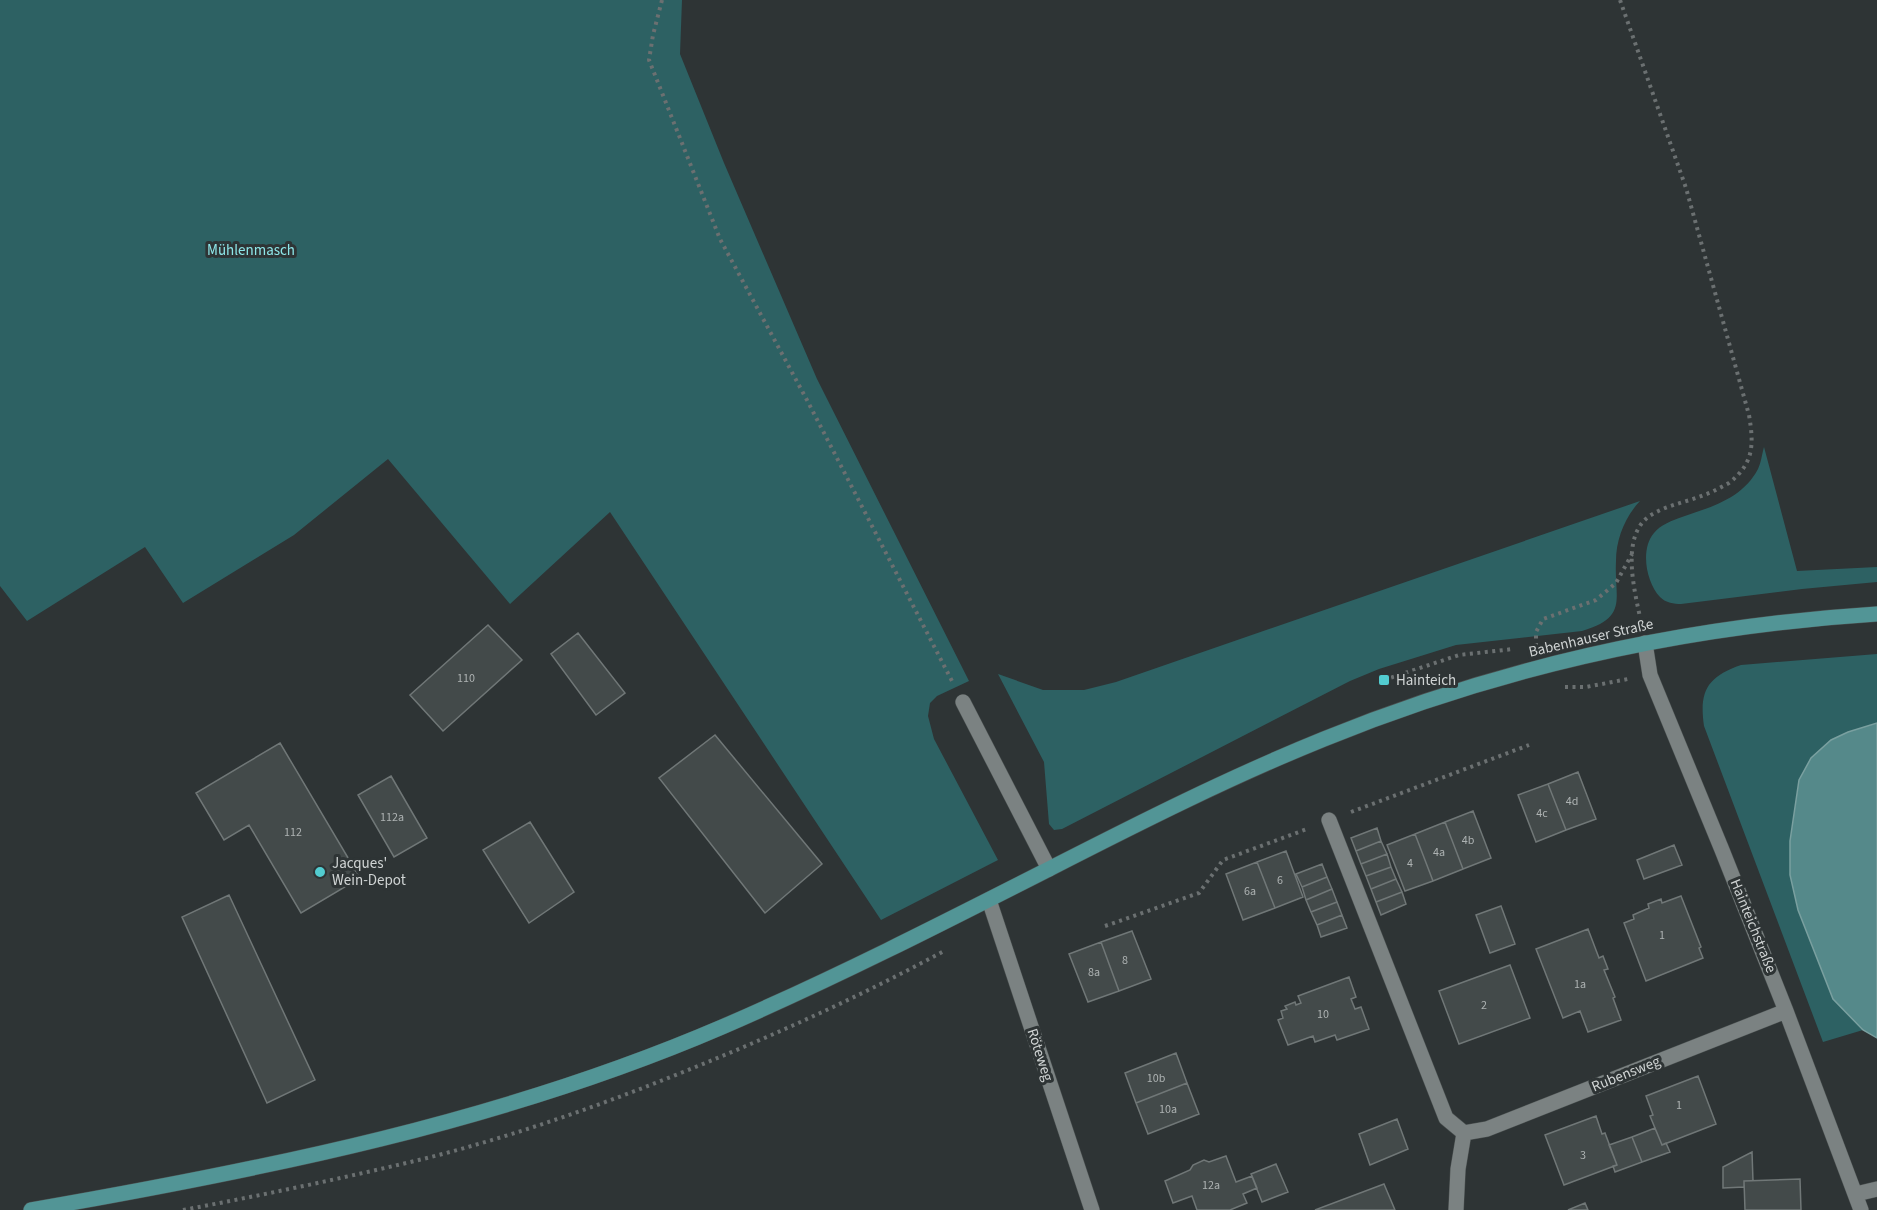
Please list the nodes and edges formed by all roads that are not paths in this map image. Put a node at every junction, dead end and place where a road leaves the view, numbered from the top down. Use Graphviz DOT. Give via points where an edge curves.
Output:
graph roads {
  1 [pos="1877,614"];
  2 [pos="1645,643"];
  3 [pos="963,702"];
  4 [pos="1329,820"];
  5 [pos="1049,869"];
  6 [pos="989,900"];
  7 [pos="1786,1011"];
  8 [pos="1464,1133"];
  9 [pos="1877,1189"];
  10 [pos="1856,1194"];
  11 [pos="41,1209"];
  12 [pos="1092,1210"];
  13 [pos="1456,1210"];
  14 [pos="1861,1210"];
  1 -- 2 [label="main road, Babenhauser Straße" via="1730,628"];
  2 -- 5 [label="main road, Babenhauser Straße" via="1493,679 1322,739 1169,808"];
  2 -- 7 [label="street, Hainteichstraße" via="1650,675"];
  3 -- 5 [label="street"];
  4 -- 8 [label="street" via="1446,1118"];
  5 -- 6 [label="main road, Babenhauser Straße"];
  6 -- 11 [label="main road, Babenhauser Straße" via="724,1026 556,1090 446,1124 326,1153"];
  6 -- 12 [label="street, Röteweg"];
  7 -- 8 [label="street, Rubensweg" via="1487,1129"];
  7 -- 10 [label="street, Hainteichstraße"];
  8 -- 13 [label="street"];
  9 -- 10 [label="street"];
  10 -- 14 [label="street, Hainteichstraße"];
}
